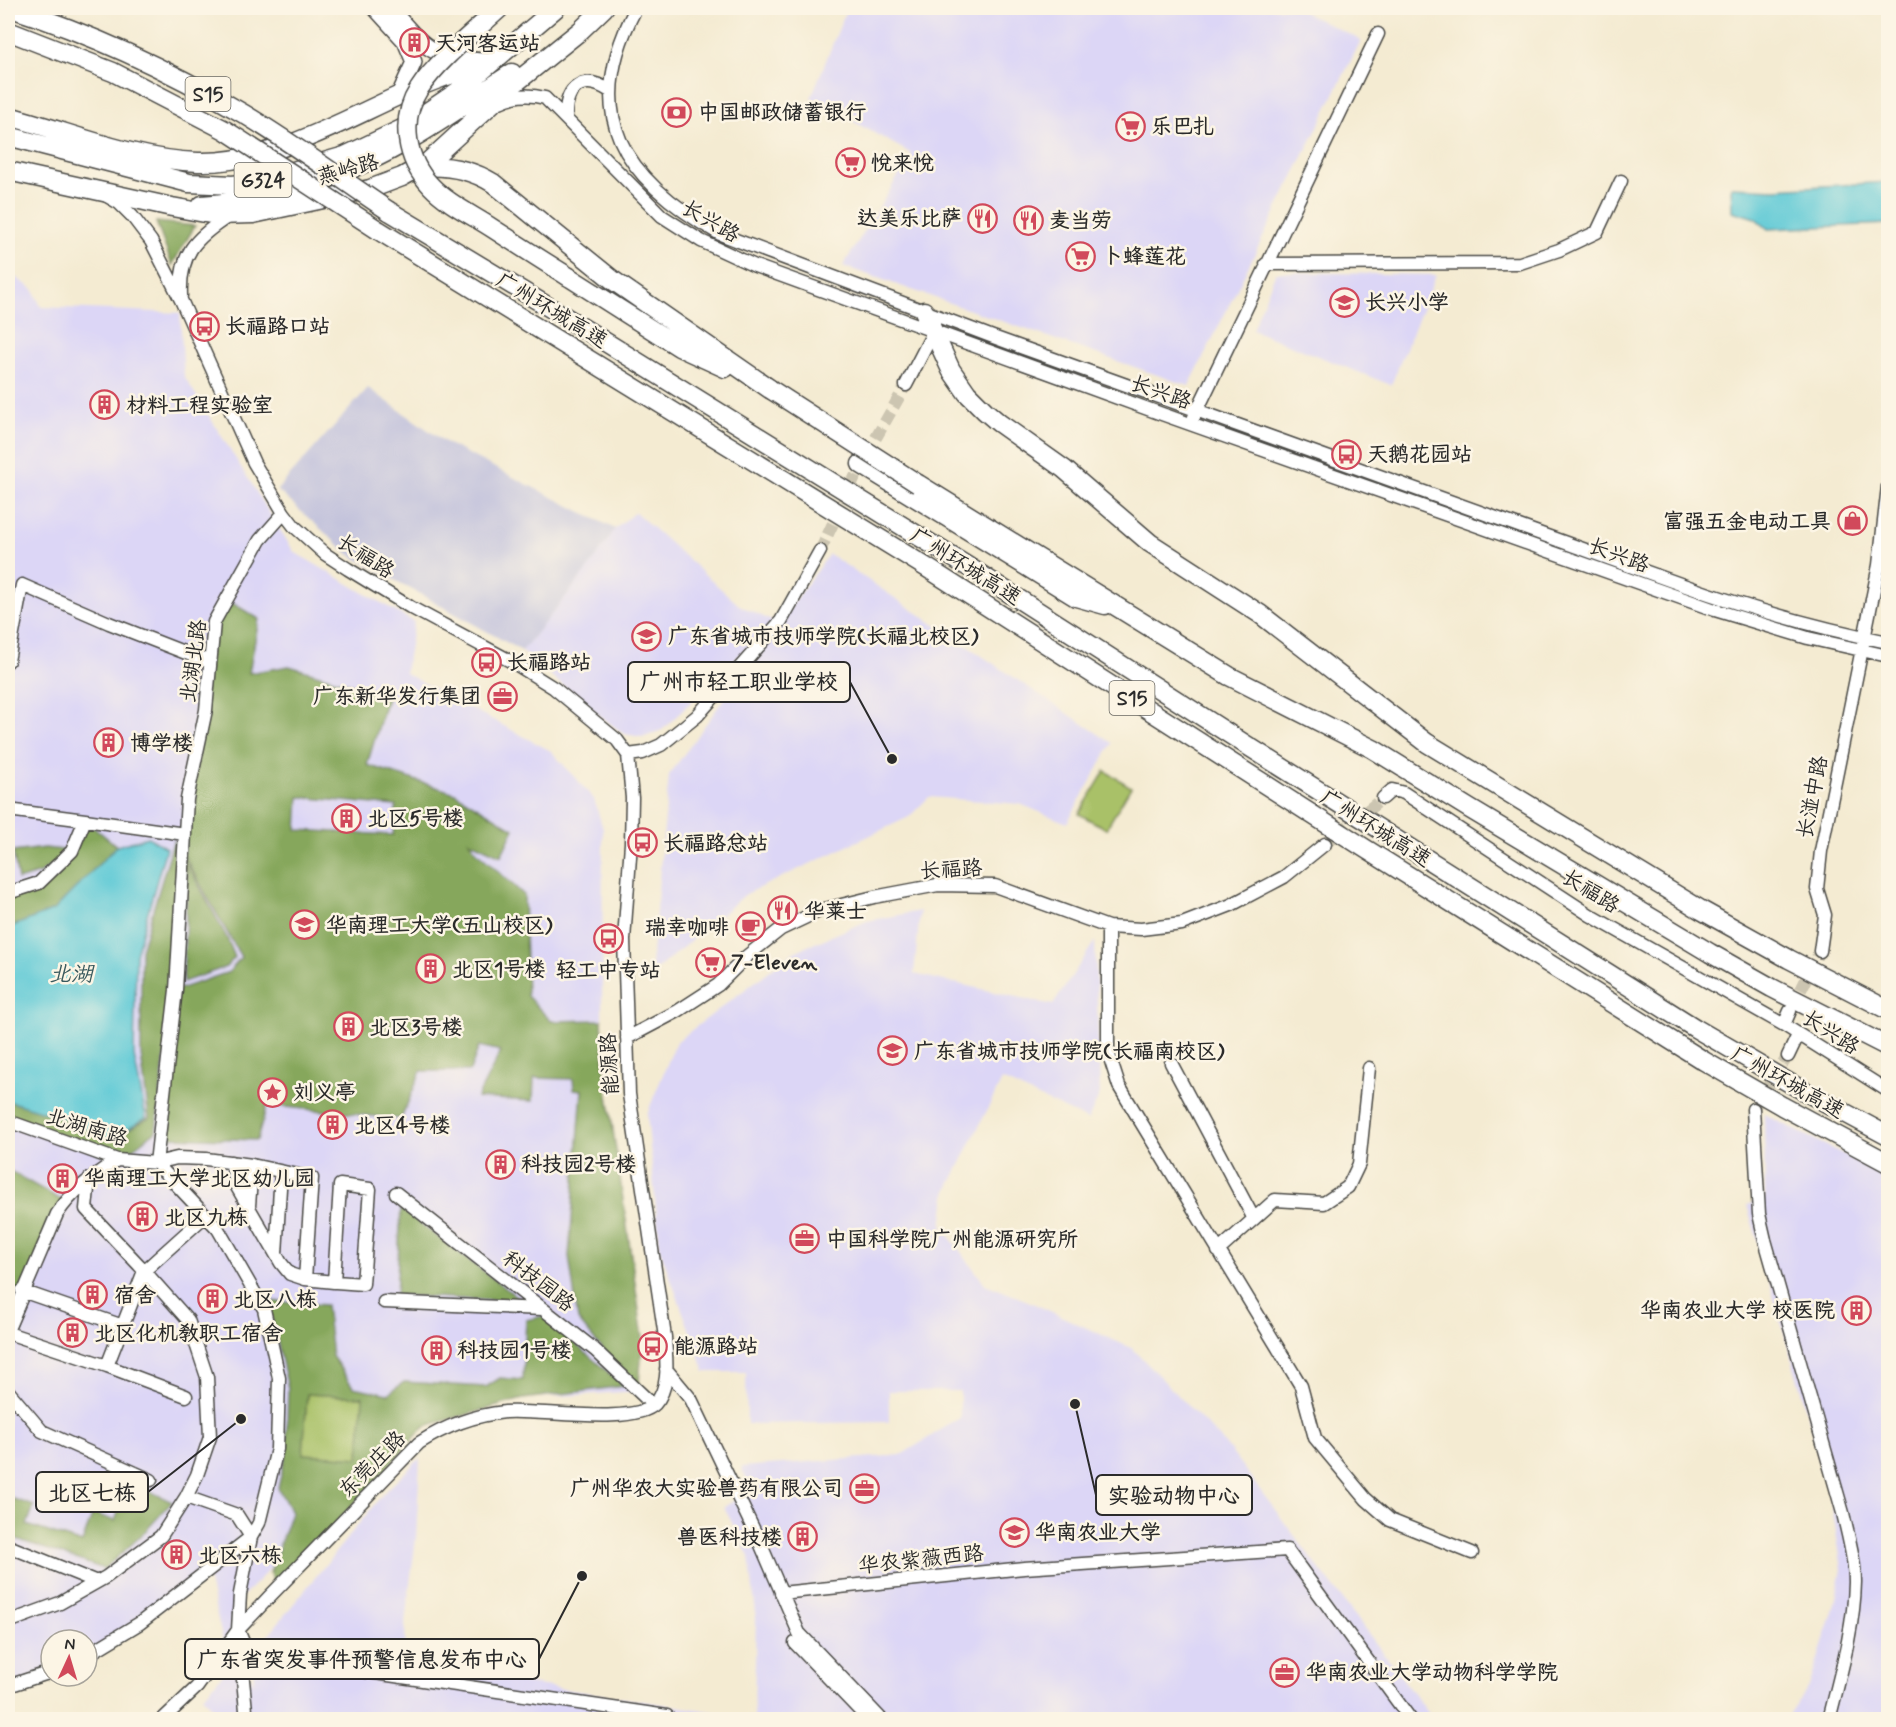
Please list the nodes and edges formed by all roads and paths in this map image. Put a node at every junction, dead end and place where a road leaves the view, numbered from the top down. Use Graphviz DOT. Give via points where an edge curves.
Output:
graph roads {
  1 [pos="11,8"];
  2 [pos="375,8"];
  3 [pos="390,8"];
  4 [pos="500,8"];
  5 [pos="556,8"];
  6 [pos="604,8"];
  7 [pos="636,8"];
  8 [pos="8,31"];
  9 [pos="580,31"];
  10 [pos="1378,34"];
  11 [pos="409,37"];
  12 [pos="493,61"];
  13 [pos="610,91"];
  14 [pos="399,95"];
  15 [pos="8,116"];
  16 [pos="566,117"];
  17 [pos="474,119"];
  18 [pos="8,136"];
  19 [pos="421,167"];
  20 [pos="8,171"];
  21 [pos="1621,181"];
  22 [pos="98,191"];
  23 [pos="172,207"];
  24 [pos="231,215"];
  25 [pos="1266,264"];
  26 [pos="181,300"];
  27 [pos="924,311"];
  28 [pos="934,331"];
  29 [pos="906,385"];
  30 [pos="770,389"];
  31 [pos="1197,411"];
  32 [pos="1192,424"];
  33 [pos="861,464"];
  34 [pos="1888,486"];
  35 [pos="284,513"];
  36 [pos="820,551"];
  37 [pos="1168,637"];
  38 [pos="1864,637"];
  39 [pos="1888,642"];
  40 [pos="1861,651"];
  41 [pos="1888,656"];
  42 [pos="8,661"];
  43 [pos="209,662"];
  44 [pos="628,755"];
  45 [pos="1383,798"];
  46 [pos="8,810"];
  47 [pos="84,820"];
  48 [pos="185,834"];
  49 [pos="1325,844"];
  50 [pos="8,893"];
  51 [pos="1108,927"];
  52 [pos="1820,951"];
  53 [pos="1888,1010"];
  54 [pos="1790,1011"];
  55 [pos="1784,1025"];
  56 [pos="1798,1035"];
  57 [pos="627,1038"];
  58 [pos="1888,1047"];
  59 [pos="1788,1056"];
  60 [pos="1171,1063"];
  61 [pos="1369,1068"];
  62 [pos="1888,1091"];
  63 [pos="1753,1109"];
  64 [pos="8,1121"];
  65 [pos="1888,1136"];
  66 [pos="117,1160"];
  67 [pos="156,1162"];
  68 [pos="231,1162"];
  69 [pos="1888,1163"];
  70 [pos="252,1165"];
  71 [pos="281,1172"];
  72 [pos="89,1179"];
  73 [pos="396,1193"];
  74 [pos="249,1207"];
  75 [pos="205,1216"];
  76 [pos="1254,1219"];
  77 [pos="1218,1251"];
  78 [pos="276,1254"];
  79 [pos="144,1271"];
  80 [pos="305,1279"];
  81 [pos="334,1282"];
  82 [pos="22,1291"];
  83 [pos="384,1302"];
  84 [pos="543,1309"];
  85 [pos="123,1326"];
  86 [pos="8,1331"];
  87 [pos="107,1366"];
  88 [pos="666,1369"];
  89 [pos="8,1391"];
  90 [pos="186,1396"];
  91 [pos="653,1406"];
  92 [pos="151,1480"];
  93 [pos="186,1497"];
  94 [pos="251,1537"];
  95 [pos="8,1546"];
  96 [pos="1472,1553"];
  97 [pos="97,1582"];
  98 [pos="781,1593"];
  99 [pos="8,1622"];
  100 [pos="238,1630"];
  101 [pos="99,1648"];
  102 [pos="39,1676"];
  103 [pos="835,1677"];
  104 [pos="8,1686"];
  105 [pos="667,1716"];
  106 [pos="162,1719"];
  107 [pos="247,1719"];
  108 [pos="869,1719"];
  109 [pos="882,1719"];
  110 [pos="1411,1719"];
  111 [pos="1830,1719"];
  1 -- 65 [label="highway, 广州环城高速 / S15, bridge" via="122,51 247,116 390,211 975,571 1695,1028"];
  2 -- 11 [label="main road"];
  3 -- 11 [label="main road"];
  4 -- 30 [label="highway, bridge" via="430,74 411,104 407,123 409,148 420,172 438,193 679,347"];
  5 -- 12 [label="highway, G324"];
  6 -- 9 [label="highway, G324"];
  7 -- 13 [label="street, 长兴路" via="618,47"];
  8 -- 69 [label="highway, 广州环城高速 / S15, bridge" via="113,72 225,130 378,231 929,569 1704,1061"];
  9 -- 17 [label="highway, 燕岭路 / G324"];
  9 -- 23 [label="highway" via="426,130 355,167 250,198"];
  10 -- 25 [label="street"];
  11 -- 12 [label="main road" via="438,54"];
  11 -- 14 [label="main road" via="414,62"];
  12 -- 14 [label="highway, G324"];
  12 -- 18 [label="highway, 燕岭路 / G324" via="457,92 373,144 255,182 211,186 189,183"];
  13 -- 16 [label="street" via="584,83 573,89 567,96"];
  13 -- 27 [label="street, 长兴路" via="614,125 631,160 688,215 737,242"];
  14 -- 15 [label="highway, G324" via="301,140 220,161 179,161 153,156"];
  16 -- 17 [label="street, 长兴路" via="545,98 523,94 502,100"];
  16 -- 28 [label="street, 长兴路" via="662,216 700,241 755,266"];
  17 -- 19 [label="highway, 燕岭路 / G324"];
  19 -- 24 [label="highway, 燕岭路 / G324" via="370,189 280,209"];
  19 -- 30 [label="highway" via="444,167 485,178 614,281"];
  20 -- 22 [label="highway, 燕岭路 / G324"];
  21 -- 25 [label="street" via="1597,232 1520,263"];
  22 -- 23 [label="highway, 燕岭路 / G324"];
  22 -- 26 [label="street, 长福路" via="119,203 142,228"];
  23 -- 24 [label="highway, 燕岭路 / G324"];
  24 -- 26 [label="street, 长福路" via="199,237 191,248 184,263"];
  25 -- 31 [label="street"];
  26 -- 35 [label="street, 长福路" via="254,463"];
  27 -- 28 [label="highway"];
  27 -- 31 [label="street, 长兴路"];
  28 -- 29 [label="street"];
  28 -- 32 [label="street, 长兴路"];
  28 -- 53 [label="highway" via="951,370 967,393 999,423 1064,469 1149,543 1260,614 1427,743 1701,909"];
  30 -- 37 [label="highway, bridge"];
  31 -- 32 [label="street"];
  31 -- 38 [label="street, 长兴路" via="1737,604"];
  32 -- 40 [label="street, 长兴路" via="1706,607"];
  33 -- 37 [label="highway" via="1076,597 1103,604"];
  34 -- 38 [label="street, 长湴中路" via="1879,566"];
  35 -- 43 [label="street, 北湖北路" via="260,540 213,622"];
  35 -- 44 [label="street, 长福路" via="336,562 554,688 617,740"];
  36 -- 44 [label="street" via="780,621 697,716 661,745"];
  37 -- 58 [label="highway" via="1238,681 1395,762 1710,953"];
  38 -- 39 [label="street, 长兴路"];
  38 -- 40 [label="street, 长湴中路"];
  40 -- 41 [label="street, 长兴路"];
  40 -- 52 [label="street, 长湴中路" via="1821,851 1817,889 1825,915"];
  42 -- 43 [label="street" via="22,585"];
  43 -- 48 [label="street, 北湖北路" via="206,710 187,799"];
  44 -- 57 [label="street, 能源路" via="632,798 624,940"];
  45 -- 55 [label="street, 长福路" via="1392,790 1404,793 1590,915"];
  46 -- 47 [label="street"];
  47 -- 48 [label="street"];
  47 -- 50 [label="street" via="72,851 39,883"];
  48 -- 67 [label="street, 北湖北路" via="176,990"];
  49 -- 51 [label="street, 长福路" via="1284,877 1231,905 1182,924 1142,929"];
  51 -- 57 [label="street, 长福路" via="995,886 938,885 874,897 821,910 781,929 718,985"];
  51 -- 77 [label="street" via="1108,1052 1115,1075"];
  54 -- 55 [label="street"];
  55 -- 56 [label="street, 长兴路"];
  56 -- 59 [label="street"];
  56 -- 62 [label="street, 长兴路"];
  57 -- 88 [label="street, 能源路" via="629,1094"];
  60 -- 76 [label="street"];
  61 -- 76 [label="street" via="1359,1164 1348,1187 1324,1203 1275,1200"];
  63 -- 111 [label="street" via="1759,1214 1852,1553 1855,1582 1849,1637"];
  64 -- 66 [label="street, 北湖南路"];
  66 -- 67 [label="street, 北湖南路"];
  66 -- 72 [label="street"];
  67 -- 68 [label="street, 北湖南路" via="177,1158"];
  67 -- 75 [label="street"];
  68 -- 70 [label="street, 北湖南路"];
  68 -- 74 [label="street" via="237,1187"];
  70 -- 71 [label="street, 北湖南路"];
  70 -- 74 [label="street"];
  71 -- 78 [label="street"];
  71 -- 80 [label="street, 北湖南路" via="312,1178"];
  72 -- 79 [label="street" via="86,1209"];
  72 -- 82 [label="street" via="57,1214"];
  73 -- 84 [label="street, 科技园路"];
  74 -- 78 [label="street"];
  75 -- 79 [label="street"];
  75 -- 94 [label="street" via="218,1229 264,1309 279,1378 277,1449 259,1523"];
  76 -- 77 [label="street"];
  77 -- 96 [label="street" via="1301,1386 1315,1438 1366,1499 1390,1520"];
  78 -- 80 [label="street" via="290,1274"];
  79 -- 85 [label="street"];
  79 -- 93 [label="street" via="188,1320 207,1377 210,1437"];
  80 -- 81 [label="street"];
  81 -- 81 [label="street" via="363,1284 370,1189 340,1185"];
  82 -- 85 [label="street"];
  82 -- 86 [label="street"];
  83 -- 84 [label="street"];
  84 -- 91 [label="street, 科技园路" via="595,1350"];
  85 -- 87 [label="street"];
  86 -- 87 [label="street"];
  87 -- 90 [label="street"];
  88 -- 91 [label="street" via="664,1387"];
  88 -- 98 [label="street" via="691,1399"];
  89 -- 92 [label="street" via="42,1431"];
  91 -- 100 [label="street, 东莞庄路" via="613,1414 505,1412 436,1432 406,1454"];
  93 -- 94 [label="street" via="237,1515"];
  93 -- 97 [label="street" via="161,1536"];
  94 -- 100 [label="street" via="240,1594"];
  94 -- 101 [label="street" via="140,1623"];
  95 -- 97 [label="street"];
  97 -- 99 [label="street" via="60,1603"];
  98 -- 103 [label="street" via="797,1638"];
  98 -- 110 [label="street, 华农紫薇西路" via="1024,1568 1287,1550"];
  100 -- 105 [label="street" via="252,1655"];
  100 -- 106 [label="street, 东莞庄路" via="202,1682"];
  100 -- 107 [label="street"];
  102 -- 104 [label="street"];
  103 -- 108 [label="street"];
  103 -- 109 [label="street"];
}
